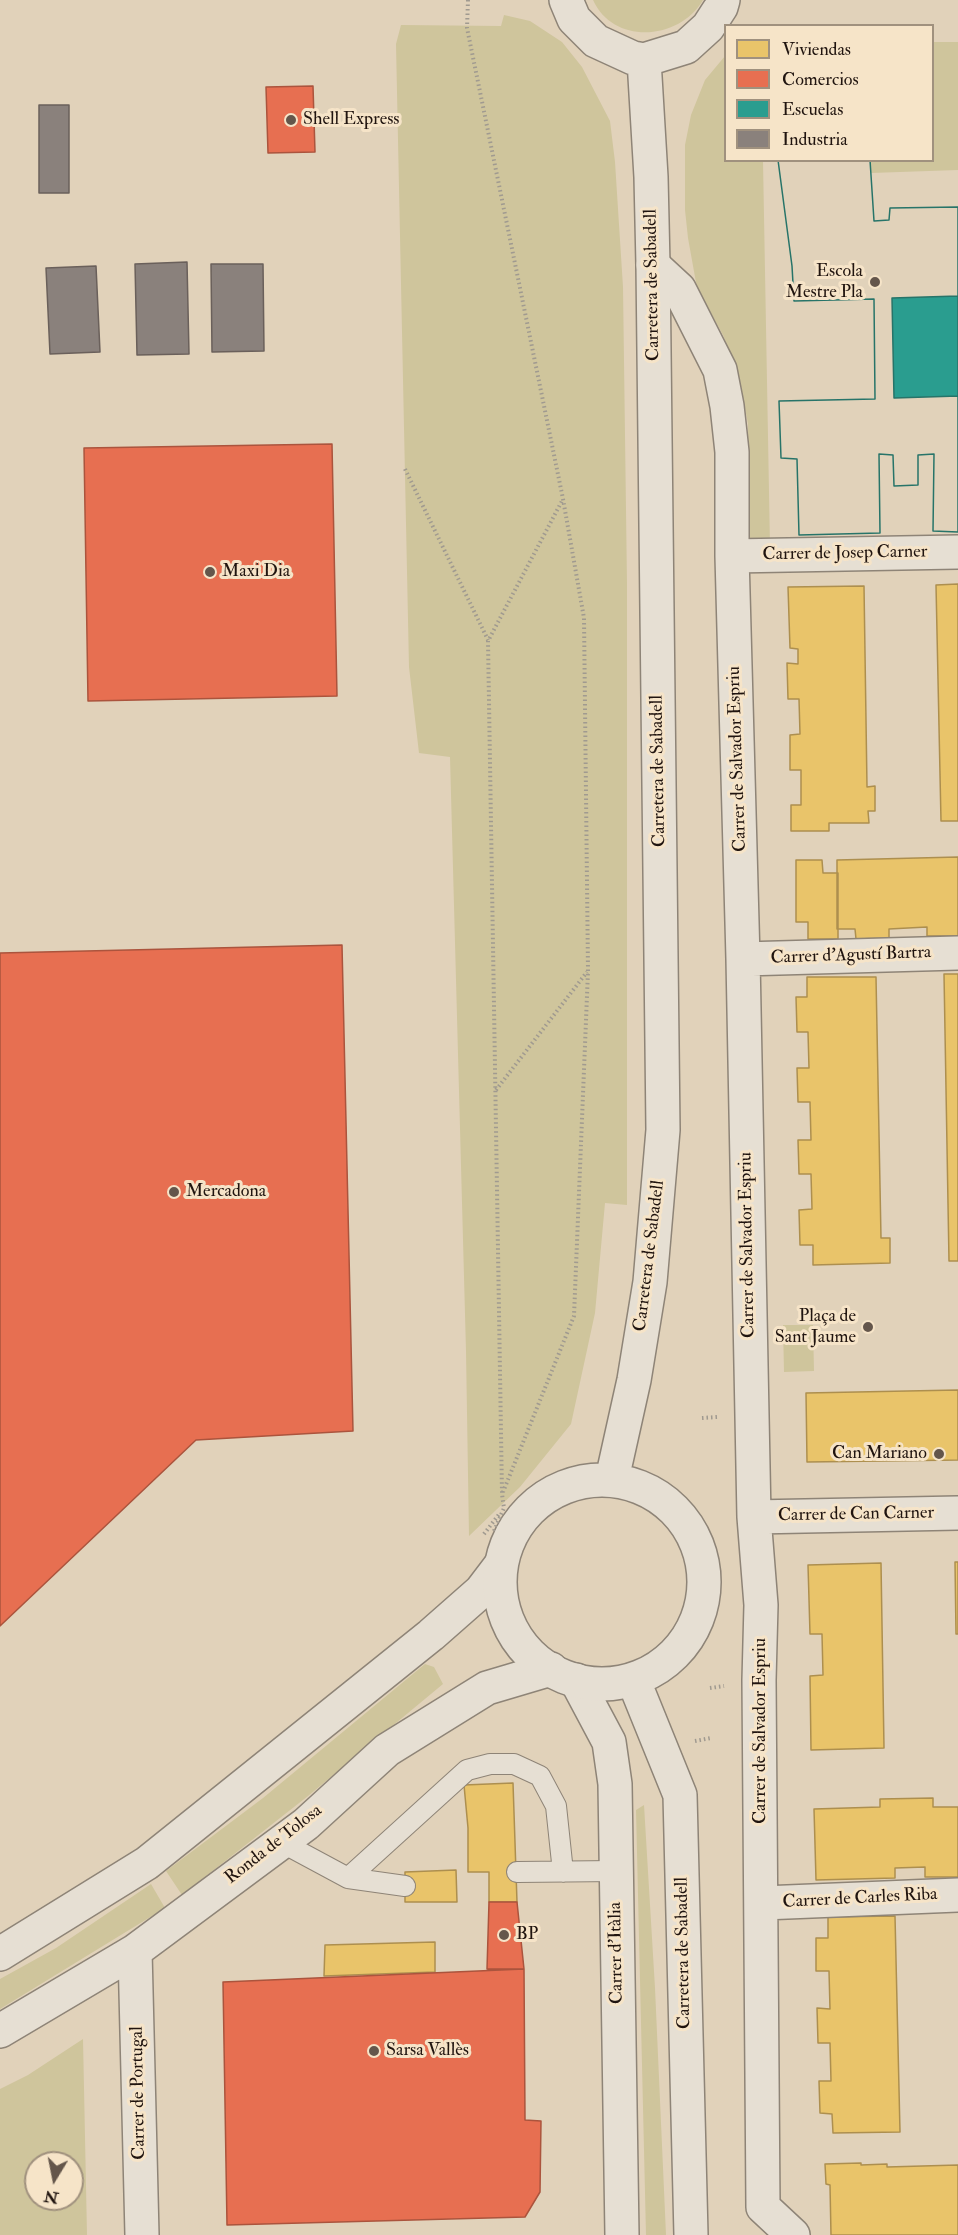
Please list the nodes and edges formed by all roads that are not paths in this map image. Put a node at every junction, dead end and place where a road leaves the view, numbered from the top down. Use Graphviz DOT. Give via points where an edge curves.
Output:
graph roads {
  1 [pos="566,0"];
  2 [pos="723,0"];
  3 [pos="644,60"];
  4 [pos="653,265"];
  5 [pos="958,552"];
  6 [pos="732,556"];
  7 [pos="958,953"];
  8 [pos="743,959"];
  9 [pos="612,1479"];
  10 [pos="958,1513"];
  11 [pos="754,1517"];
  12 [pos="500,1566"];
  13 [pos="563,1675"];
  14 [pos="633,1679"];
  15 [pos="281,1842"];
  16 [pos="616,1871"];
  17 [pos="517,1872"];
  18 [pos="563,1872"];
  19 [pos="348,1878"];
  20 [pos="405,1886"];
  21 [pos="958,1895"];
  22 [pos="763,1903"];
  23 [pos="135,1952"];
  24 [pos="0,1954"];
  25 [pos="0,2031"];
  26 [pos="142,2235"];
  27 [pos="622,2235"];
  28 [pos="691,2235"];
  29 [pos="793,2235"];
  1 -- 3 [label="street" via="574,19 596,41"];
  2 -- 3 [label="street" via="708,27 686,47"];
  3 -- 4 [label="street, Carretera de Sabadell"];
  4 -- 6 [label="street, Carrer de Salvador Espriu" via="678,289 720,370 732,452"];
  4 -- 9 [label="street, Carretera de Sabadell" via="663,1130 650,1282"];
  5 -- 6 [label="street, Carrer de Josep Carner"];
  6 -- 8 [label="street, Carrer de Salvador Espriu"];
  7 -- 8 [label="street, Carrer d'Agustí Bartra"];
  8 -- 11 [label="street, Carrer de Salvador Espriu"];
  9 -- 12 [label="street" via="559,1488 531,1507 511,1534"];
  9 -- 14 [label="street" via="657,1495 682,1518 699,1547 705,1580 700,1614 684,1644 659,1667"];
  10 -- 11 [label="street, Carrer de Can Carner"];
  11 -- 22 [label="street, Carrer de Salvador Espriu" via="761,1605"];
  12 -- 13 [label="street" via="501,1600 512,1632 533,1659"];
  12 -- 24 [label="street" via="481,1591 431,1635 147,1863"];
  13 -- 14 [label="street" via="595,1684"];
  13 -- 15 [label="street, Ronda de Tolosa" via="487,1688 387,1750"];
  13 -- 16 [label="street, Carrer d'Itàlia" via="609,1742 615,1785"];
  14 -- 28 [label="street, Carretera de Sabadell" via="680,1795"];
  15 -- 19 [label="lane"];
  15 -- 23 [label="street, Ronda de Tolosa"];
  16 -- 18 [label="lane"];
  16 -- 27 [label="street, Carrer d'Itàlia"];
  17 -- 18 [label="lane"];
  18 -- 19 [label="lane" via="556,1806 540,1776 514,1764 490,1764 467,1770"];
  19 -- 20 [label="lane"];
  21 -- 22 [label="street, Carrer de Carles Riba"];
  22 -- 29 [label="street, Carrer de Salvador Espriu" via="763,2207"];
  23 -- 25 [label="street, Ronda de Tolosa"];
  23 -- 26 [label="street, Carrer de Portugal"];
}
